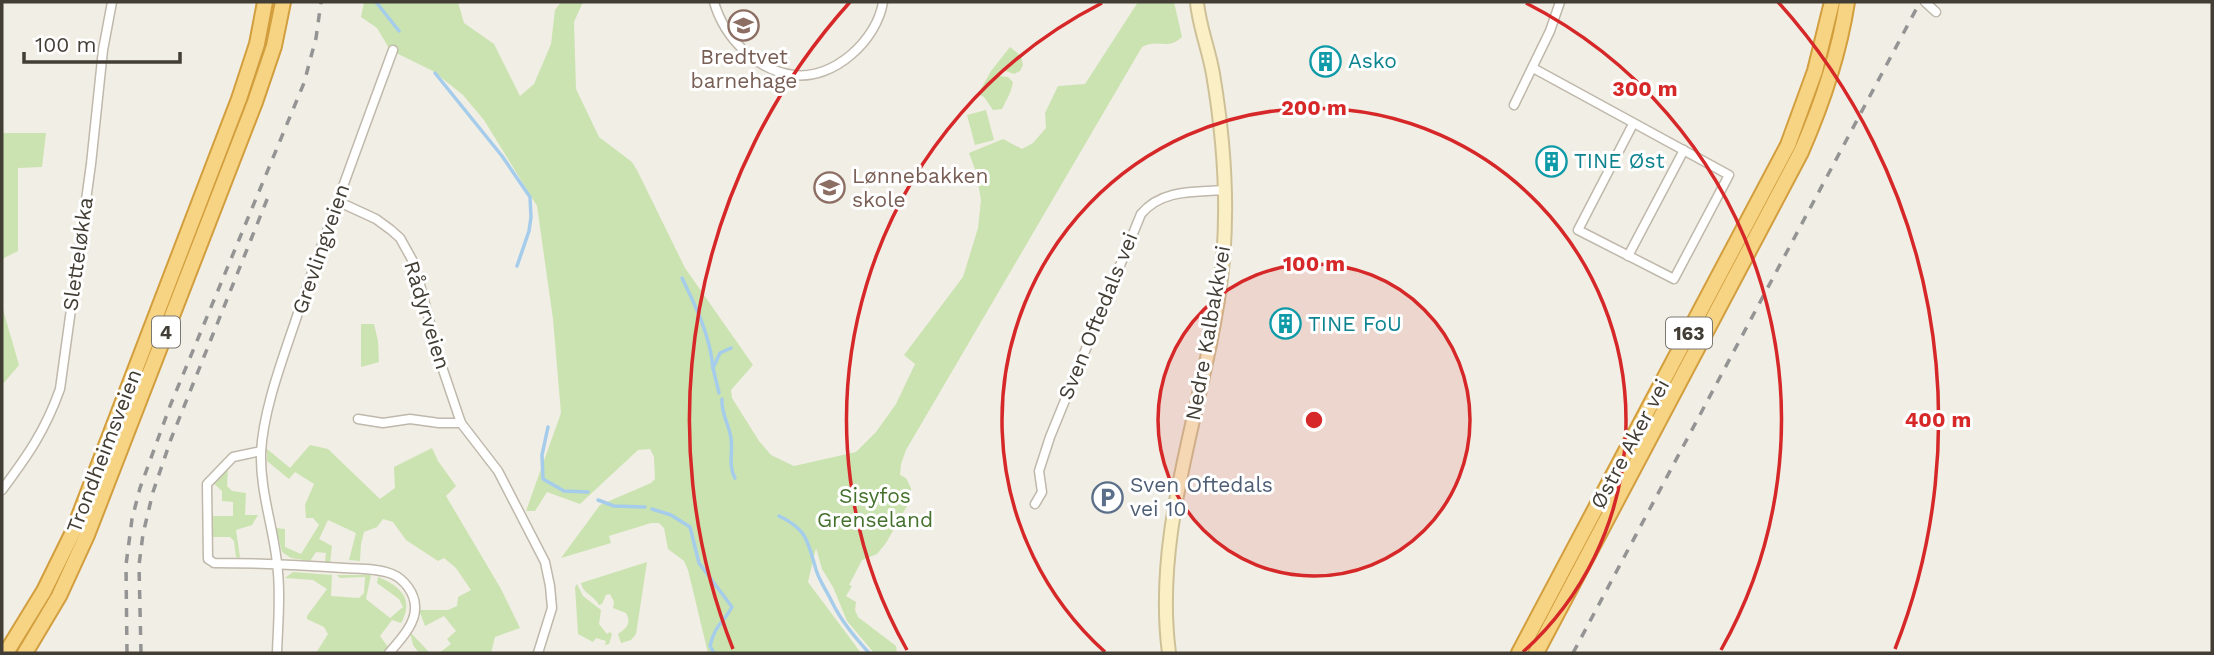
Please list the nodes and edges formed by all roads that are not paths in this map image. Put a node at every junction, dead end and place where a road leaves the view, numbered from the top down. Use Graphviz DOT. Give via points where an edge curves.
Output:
graph roads {
  1 [pos="112,2"];
  2 [pos="265,2"];
  3 [pos="283,2"];
  4 [pos="714,2"];
  5 [pos="883,2"];
  6 [pos="1560,2"];
  7 [pos="1832,2"];
  8 [pos="1847,2"];
  9 [pos="1925,2"];
  10 [pos="1196,5"];
  11 [pos="1936,12"];
  12 [pos="393,50"];
  13 [pos="1533,68"];
  14 [pos="1514,105"];
  15 [pos="1633,124"];
  16 [pos="1684,149"];
  17 [pos="1225,190"];
  18 [pos="337,201"];
  19 [pos="1628,256"];
  20 [pos="358,419"];
  21 [pos="461,423"];
  22 [pos="261,451"];
  23 [pos="2,490"];
  24 [pos="1035,504"];
  25 [pos="277,563"];
  26 [pos="6,653"];
  27 [pos="25,653"];
  28 [pos="277,653"];
  29 [pos="389,653"];
  30 [pos="538,653"];
  31 [pos="1169,653"];
  32 [pos="1519,653"];
  33 [pos="1536,653"];
  1 -- 23 [label="street, Sletteløkka" via="60,389 28,456"];
  2 -- 26 [label="highway, Trondheimsveien / 4" via="239,99 73,532"];
  3 -- 27 [label="highway, Trondheimsveien / 4" via="255,102 99,506 65,584"];
  4 -- 5 [label="street" via="727,30 751,57 795,76 829,70 853,54 869,35"];
  6 -- 13 [label="street"];
  7 -- 32 [label="highway, Østre Aker vei / 163" via="1815,71 1788,145"];
  8 -- 33 [label="highway, Østre Aker vei / 163" via="1831,74 1801,152"];
  9 -- 11 [label="street"];
  10 -- 17 [label="main road, Nedre Kalbakkvei" via="1219,113"];
  12 -- 18 [label="street, Grevlingveien"];
  13 -- 14 [label="street"];
  13 -- 15 [label="street"];
  15 -- 16 [label="street"];
  15 -- 19 [label="street" via="1578,230"];
  16 -- 19 [label="street"];
  16 -- 19 [label="street" via="1729,175 1714,204 1674,279"];
  17 -- 24 [label="street, Sven Oftedals vei" via="1162,197 1141,214 1063,399 1039,471 1042,492"];
  17 -- 31 [label="main road, Nedre Kalbakkvei" via="1222,273 1170,538 1165,598"];
  18 -- 21 [label="street, Rådyrveien" via="376,219 400,238 415,265"];
  18 -- 22 [label="street, Grevlingveien" via="287,345"];
  20 -- 21 [label="street"];
  21 -- 30 [label="street, Rådyrveien" via="498,471 545,562 552,608"];
  22 -- 25 [label="street, Grevlingveien"];
  22 -- 25 [label="street" via="233,457 207,484 206,551 214,563"];
  25 -- 28 [label="street, Grevlingveien"];
  25 -- 29 [label="street" via="377,570 398,577 413,597 415,609 412,621"];
}
